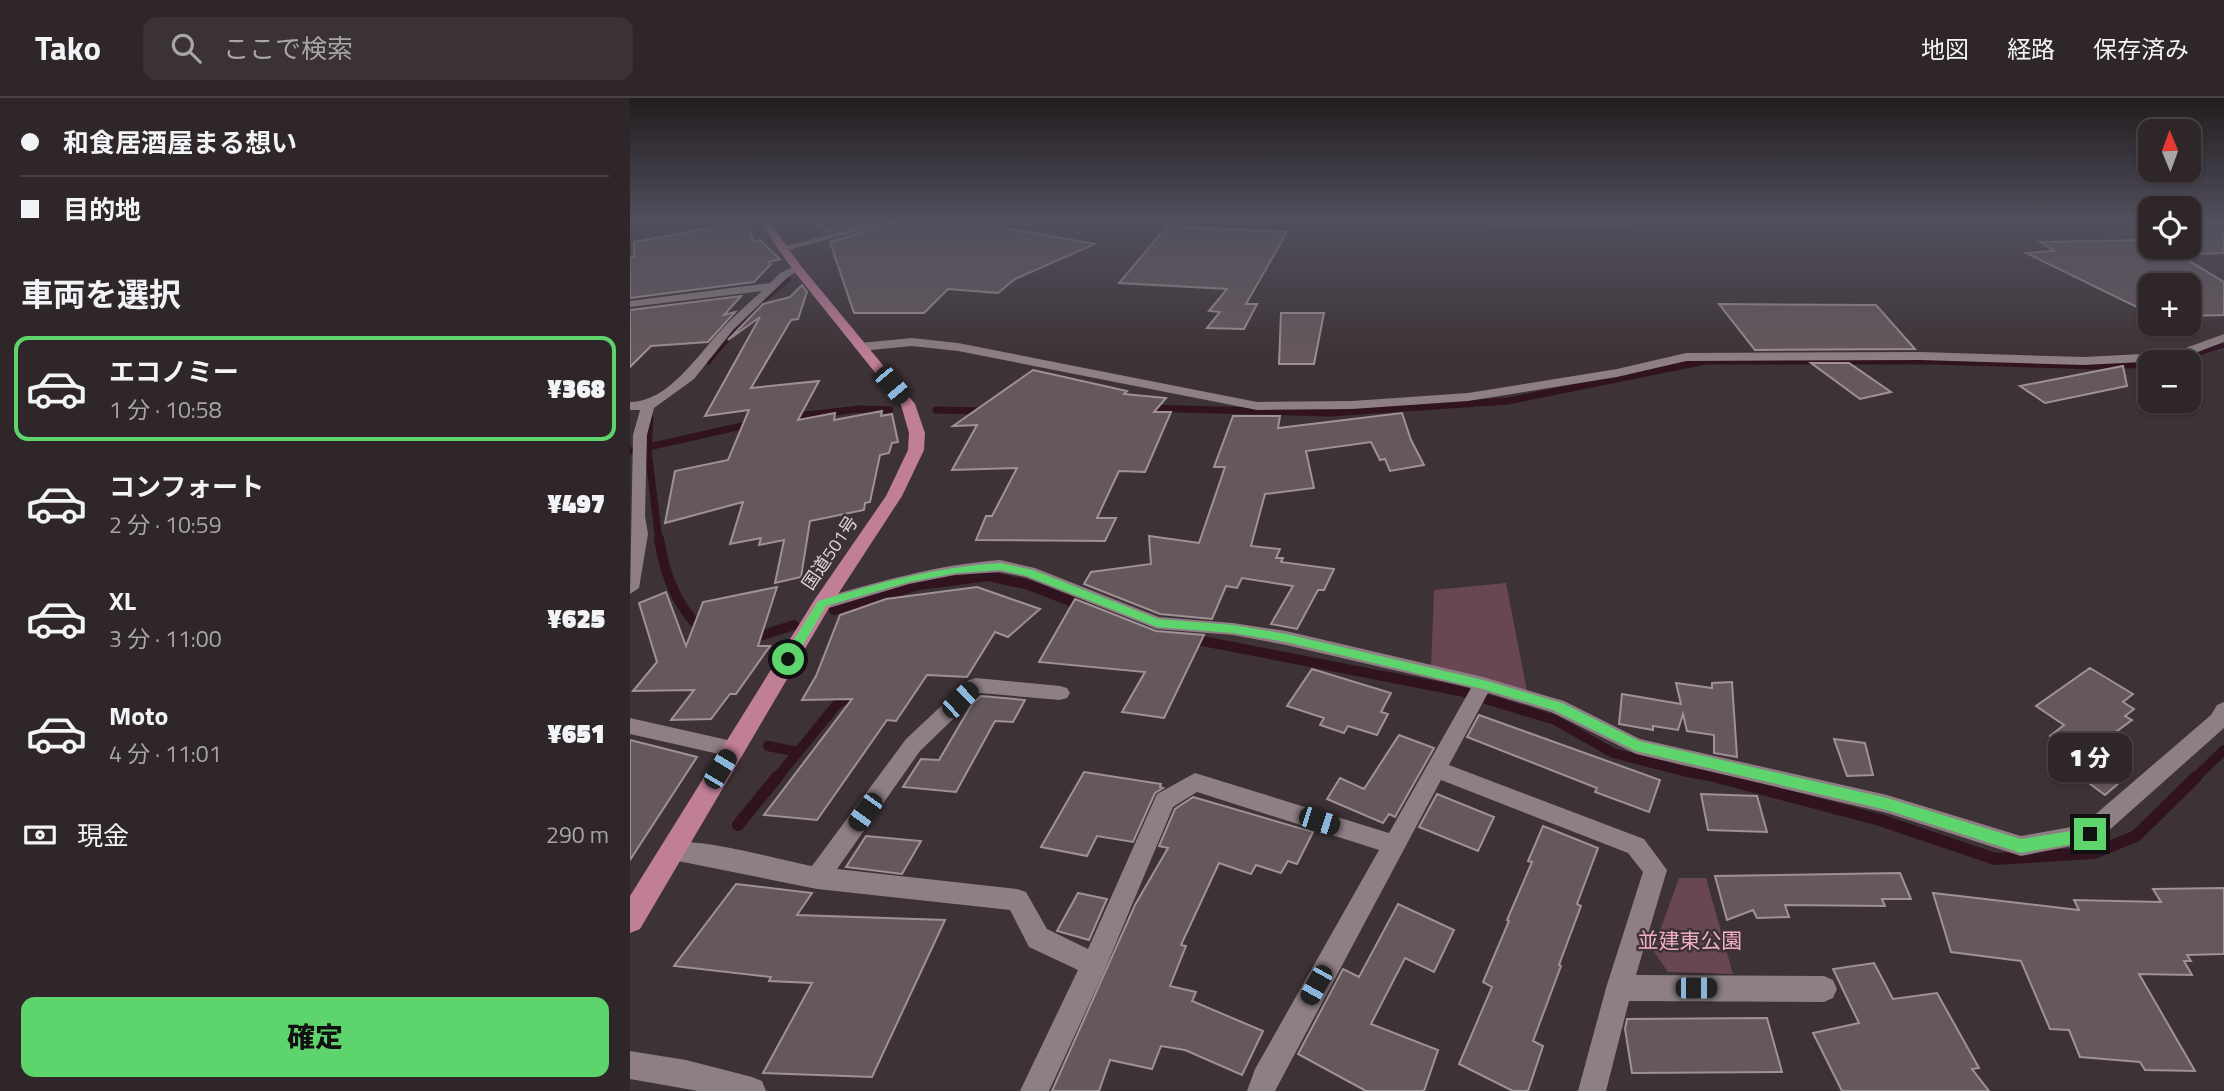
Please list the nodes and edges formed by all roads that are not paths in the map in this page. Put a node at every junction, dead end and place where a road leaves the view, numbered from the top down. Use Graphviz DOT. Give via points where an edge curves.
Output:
graph roads {
  1 [pos="797,268"];
  2 [pos="773,286"];
  3 [pos="630,304"];
  4 [pos="2224,338"];
  5 [pos="860,347"];
  6 [pos="630,406"];
  7 [pos="648,406"];
  8 [pos="634,517"];
  9 [pos="630,588"];
  10 [pos="822,604"];
  11 [pos="1060,693"];
  12 [pos="1477,694"];
  13 [pos="2224,710"];
  14 [pos="630,726"];
  15 [pos="732,749"];
  16 [pos="1435,769"];
  17 [pos="1392,844"];
  18 [pos="671,851"];
  19 [pos="817,878"];
  20 [pos="630,920"];
  21 [pos="1094,965"];
  22 [pos="1619,988"];
  23 [pos="1824,989"];
  24 [pos="630,1065"];
  25 [pos="752,1091"];
  26 [pos="1034,1091"];
  27 [pos="1261,1091"];
  28 [pos="1592,1091"];
  1 -- 2 [label="street"];
  1 -- 5 [label="highway, 国道501号"];
  2 -- 3 [label="street"];
  2 -- 7 [label="street" via="689,376"];
  4 -- 5 [label="street" via="2161,357 2084,361 1686,357 1468,397 1292,407 1257,406 958,347 912,342"];
  5 -- 10 [label="highway, 国道501号" via="908,404 917,433 916,450 894,496"];
  6 -- 7 [label="street"];
  7 -- 8 [label="street" via="640,435"];
  8 -- 9 [label="street" via="640,534"];
  10 -- 12 [label="street" via="908,579 1000,566 1029,572 1157,623 1286,638"];
  10 -- 15 [label="highway, 国道501号"];
  11 -- 19 [label="street" via="976,685 913,745"];
  12 -- 13 [label="street" via="1557,706 1636,746 1887,804 2021,846 2090,834 2218,721"];
  12 -- 16 [label="street"];
  14 -- 15 [label="street"];
  15 -- 18 [label="highway, 国道501号"];
  16 -- 17 [label="street"];
  16 -- 22 [label="street" via="1636,846 1655,870"];
  17 -- 21 [label="street" via="1195,782 1165,801"];
  17 -- 27 [label="street"];
  18 -- 19 [label="street"];
  18 -- 20 [label="highway, 国道501号"];
  19 -- 21 [label="street" via="1017,900 1038,938"];
  21 -- 26 [label="street"];
  22 -- 23 [label="street"];
  22 -- 28 [label="street"];
  24 -- 25 [label="street"];
}
